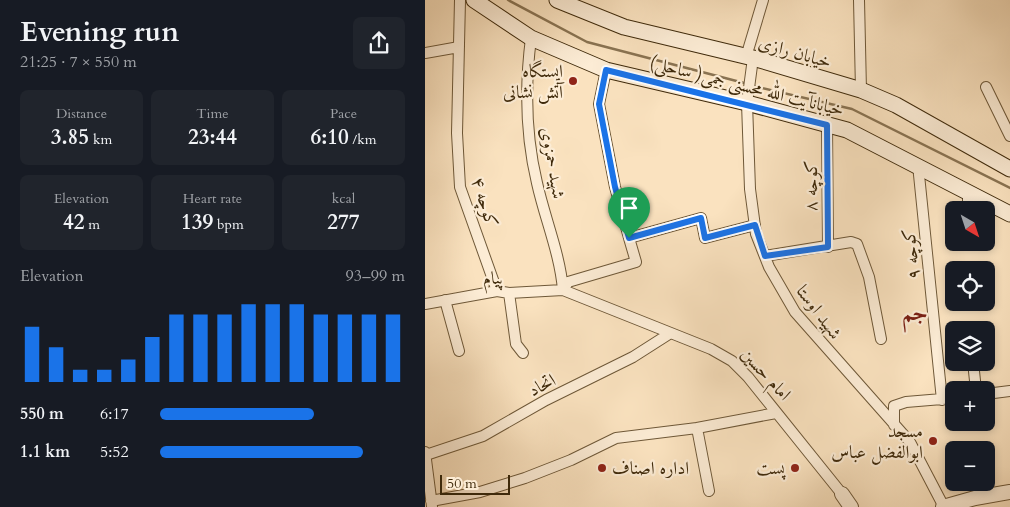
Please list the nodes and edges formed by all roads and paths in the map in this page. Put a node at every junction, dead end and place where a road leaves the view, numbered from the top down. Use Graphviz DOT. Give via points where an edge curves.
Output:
graph roads {
  1 [pos="460,0"];
  2 [pos="474,0"];
  3 [pos="557,0"];
  4 [pos="763,0"];
  5 [pos="859,0"];
  6 [pos="531,38"];
  7 [pos="459,47"];
  8 [pos="425,53"];
  9 [pos="749,58"];
  10 [pos="606,70"];
  11 [pos="986,87"];
  12 [pos="861,90"];
  13 [pos="747,103"];
  14 [pos="827,125"];
  15 [pos="1010,136"];
  16 [pos="918,165"];
  17 [pos="1010,169"];
  18 [pos="969,192"];
  19 [pos="968,201"];
  20 [pos="1010,214"];
  21 [pos="755,225"];
  22 [pos="629,238"];
  23 [pos="828,247"];
  24 [pos="765,256"];
  25 [pos="563,290"];
  26 [pos="497,291"];
  27 [pos="509,293"];
  28 [pos="445,300"];
  29 [pos="425,304"];
  30 [pos="669,334"];
  31 [pos="881,338"];
  32 [pos="459,351"];
  33 [pos="523,353"];
  34 [pos="1010,391"];
  35 [pos="995,393"];
  36 [pos="942,400"];
  37 [pos="945,400"];
  38 [pos="777,413"];
  39 [pos="894,425"];
  40 [pos="697,428"];
  41 [pos="425,452"];
  42 [pos="426,456"];
  43 [pos="709,491"];
  44 [pos="1010,492"];
  45 [pos="843,500"];
  46 [pos="431,504"];
  47 [pos="851,507"];
  48 [pos="944,507"];
  1 -- 7 [label="street, کوچه ۴"];
  2 -- 6 [label="main road, خیابانآیت الله محسنی جمی( ساحلی)"];
  3 -- 9 [label="main road, خیابان رازی" via="624,27"];
  4 -- 9 [label="street, شهید اوستا"];
  5 -- 12 [label="street"];
  6 -- 10 [label="main road, خیابانآیت الله محسنی جمی( ساحلی)"];
  6 -- 25 [label="street, شهید حمزوی" via="527,74 536,181"];
  7 -- 8 [label="street"];
  7 -- 26 [label="street, کوچه ۴" via="457,133 460,187"];
  9 -- 12 [label="main road, خیابان رازی"];
  9 -- 13 [label="street, شهید اوستا"];
  10 -- 13 [label="main road, خیابانآیت الله محسنی جمی( ساحلی)"];
  10 -- 22 [label="street" via="599,104 615,187"];
  11 -- 15 [label="street"];
  12 -- 17 [label="main road, خیابان رازی" via="896,105"];
  13 -- 14 [label="main road, خیابانآیت الله محسنی جمی( ساحلی)"];
  13 -- 21 [label="street, شهید اوستا" via="750,189"];
  14 -- 16 [label="main road, خیابانآیت الله محسنی جمی( ساحلی)" via="847,130"];
  14 -- 23 [label="street, کوچه ۸"];
  16 -- 18 [label="main road, خیابانآیت الله محسنی جمی( ساحلی)"];
  16 -- 36 [label="street, کوچه ۹"];
  18 -- 19 [label="street"];
  18 -- 20 [label="main road, خیابانآیت الله محسنی جمی( ساحلی)"];
  21 -- 22 [label="street" via="705,238 701,218"];
  21 -- 24 [label="street, شهید اوستا"];
  22 -- 25 [label="street" via="636,262 568,282"];
  23 -- 24 [label="street"];
  23 -- 31 [label="street" via="851,242 860,248"];
  24 -- 39 [label="street, شهید اوستا" via="795,312"];
  25 -- 27 [label="street, پیام"];
  25 -- 30 [label="street, امام حسین"];
  26 -- 27 [label="street, پیام"];
  26 -- 28 [label="street, پیام"];
  27 -- 33 [label="street" via="516,344"];
  28 -- 29 [label="street, پیام"];
  28 -- 32 [label="street"];
  30 -- 38 [label="street, امام حسین" via="711,349 732,361"];
  30 -- 42 [label="street, اتحاد" via="633,357 483,436"];
  34 -- 35 [label="street"];
  36 -- 37 [label="street"];
  36 -- 39 [label="street" via="894,406"];
  38 -- 40 [label="street"];
  38 -- 45 [label="street, امام حسین"];
  39 -- 48 [label="street, شهید اوستا" via="910,442"];
  40 -- 43 [label="street"];
  40 -- 46 [label="street" via="616,438 525,478"];
  41 -- 42 [label="street"];
  42 -- 46 [label="street"];
  44 -- 48 [label="street"];
  45 -- 47 [label="street, امام حسین"];
}
